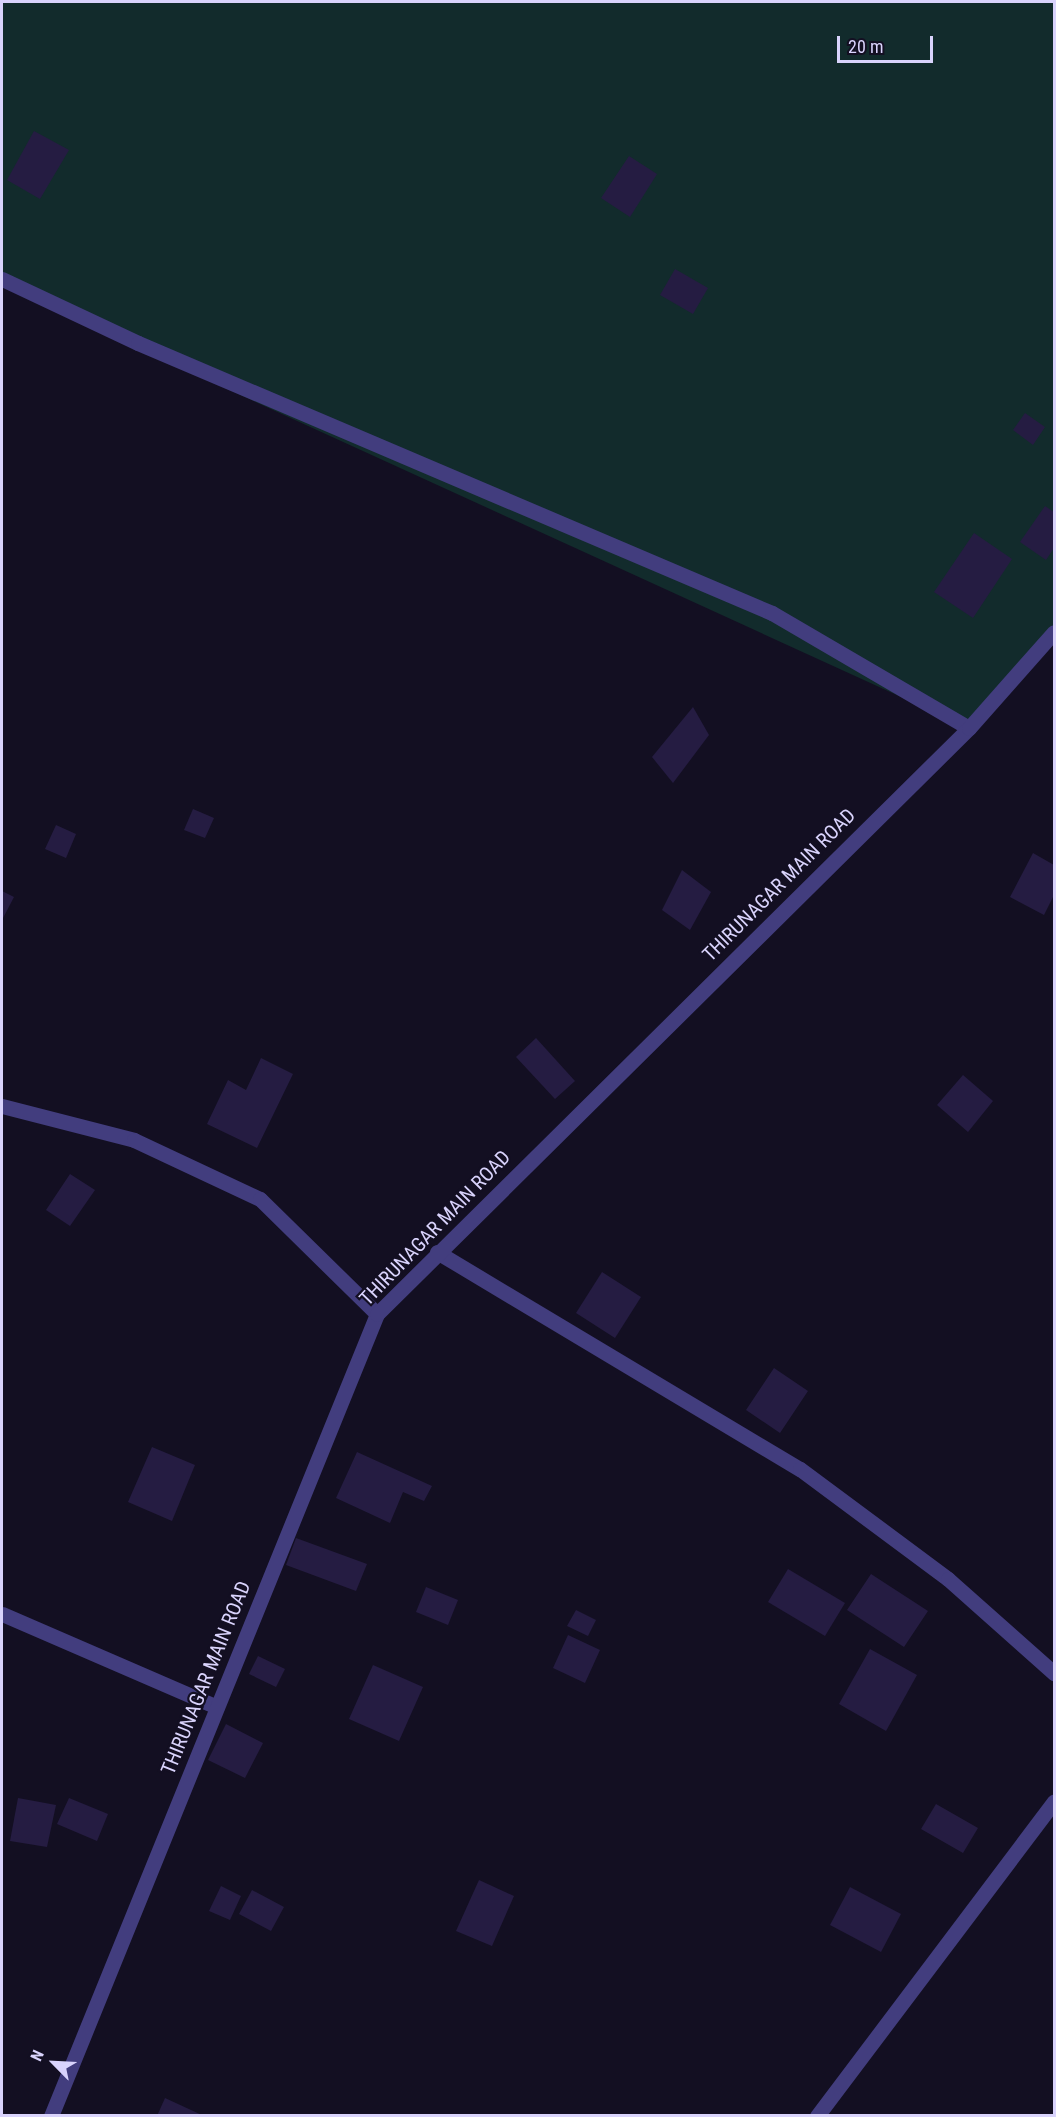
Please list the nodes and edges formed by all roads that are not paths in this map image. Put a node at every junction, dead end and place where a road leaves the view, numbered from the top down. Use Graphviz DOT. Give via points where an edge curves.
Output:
graph roads {
  1 [pos="2,279"];
  2 [pos="1054,632"];
  3 [pos="969,728"];
  4 [pos="2,1106"];
  5 [pos="437,1252"];
  6 [pos="377,1314"];
  7 [pos="2,1614"];
  8 [pos="1054,1673"];
  9 [pos="217,1707"];
  10 [pos="1054,1801"];
  11 [pos="51,2115"];
  12 [pos="818,2115"];
  1 -- 3 [label="street" via="138,343 772,613"];
  2 -- 3 [label="street, THIRUNAGAR MAIN ROAD"];
  3 -- 5 [label="street, THIRUNAGAR MAIN ROAD"];
  4 -- 6 [label="street" via="134,1140 260,1200"];
  5 -- 6 [label="street, THIRUNAGAR MAIN ROAD"];
  5 -- 8 [label="street" via="800,1469 948,1579"];
  6 -- 9 [label="street, THIRUNAGAR MAIN ROAD"];
  7 -- 9 [label="street"];
  9 -- 11 [label="street, THIRUNAGAR MAIN ROAD"];
  10 -- 12 [label="street"];
}
